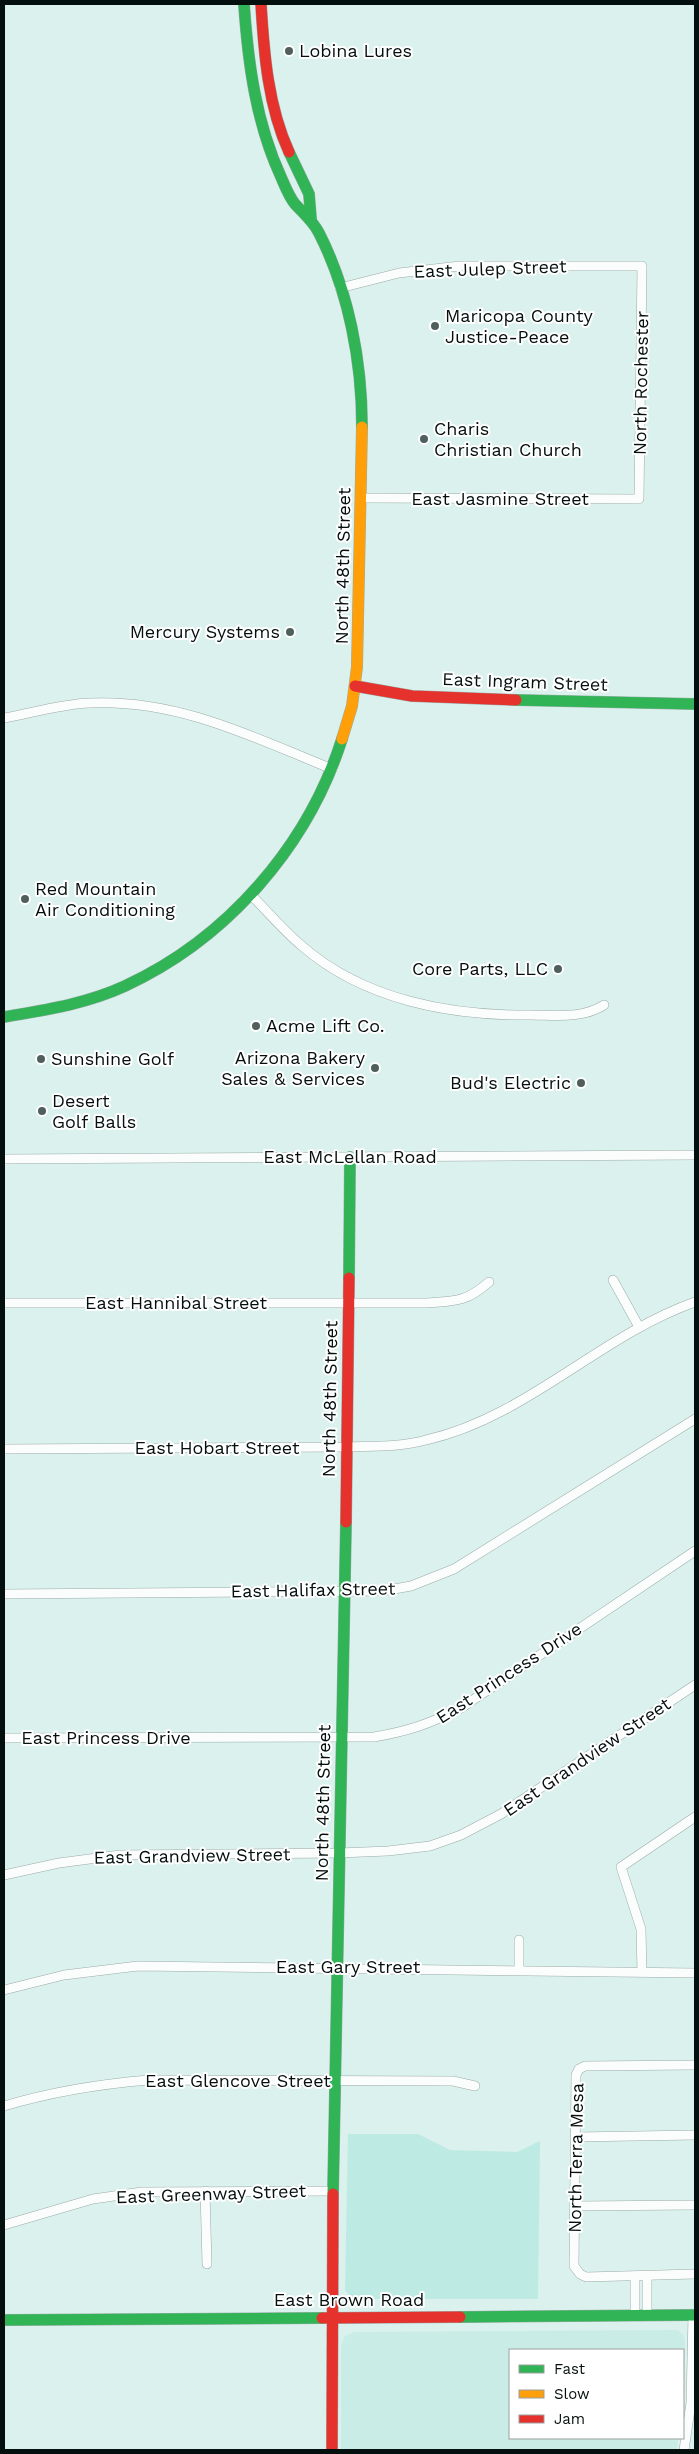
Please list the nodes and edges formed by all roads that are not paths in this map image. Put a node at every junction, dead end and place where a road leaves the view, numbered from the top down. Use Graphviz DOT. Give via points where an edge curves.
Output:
graph roads {
  1 [pos="244,4"];
  2 [pos="260,4"];
  3 [pos="311,219"];
  4 [pos="642,266"];
  5 [pos="340,288"];
  6 [pos="362,498"];
  7 [pos="639,499"];
  8 [pos="356,686"];
  9 [pos="695,704"];
  10 [pos="4,718"];
  11 [pos="332,769"];
  12 [pos="251,895"];
  13 [pos="604,1005"];
  14 [pos="4,1017"];
  15 [pos="695,1155"];
  16 [pos="350,1157"];
  17 [pos="4,1159"];
  18 [pos="613,1280"];
  19 [pos="489,1282"];
  20 [pos="695,1302"];
  21 [pos="349,1303"];
  22 [pos="4,1304"];
  23 [pos="639,1327"];
  24 [pos="695,1419"];
  25 [pos="347,1447"];
  26 [pos="4,1449"];
  27 [pos="695,1551"];
  28 [pos="344,1591"];
  29 [pos="4,1594"];
  30 [pos="695,1685"];
  31 [pos="342,1737"];
  32 [pos="4,1738"];
  33 [pos="695,1817"];
  34 [pos="339,1853"];
  35 [pos="4,1875"];
  36 [pos="520,1940"];
  37 [pos="338,1966"];
  38 [pos="519,1969"];
  39 [pos="642,1972"];
  40 [pos="695,1972"];
  41 [pos="4,1990"];
  42 [pos="695,2065"];
  43 [pos="336,2080"];
  44 [pos="475,2086"];
  45 [pos="4,2106"];
  46 [pos="695,2135"];
  47 [pos="576,2137"];
  48 [pos="205,2191"];
  49 [pos="333,2191"];
  50 [pos="695,2205"];
  51 [pos="575,2206"];
  52 [pos="4,2224"];
  53 [pos="206,2264"];
  54 [pos="695,2274"];
  55 [pos="635,2276"];
  56 [pos="647,2276"];
  57 [pos="635,2315"];
  58 [pos="647,2315"];
  59 [pos="694,2315"];
  60 [pos="331,2317"];
  61 [pos="4,2320"];
  62 [pos="693,2403"];
  63 [pos="332,2450"];
  64 [pos="684,2450"];
  1 -- 3 [label="street, North 48th Street" via="251,80 268,142 293,203"];
  2 -- 3 [label="street, North 48th Street" via="271,99 286,145 309,194"];
  3 -- 5 [label="street, North 48th Street"];
  4 -- 5 [label="street, East Julep Street" via="450,267 399,273"];
  4 -- 7 [label="street, North Rochester"];
  5 -- 6 [label="street, North 48th Street" via="351,323 362,383"];
  6 -- 7 [label="street, East Jasmine Street"];
  6 -- 8 [label="street, North 48th Street"];
  8 -- 9 [label="street, East Ingram Street" via="441,698"];
  8 -- 11 [label="street, North 48th Street"];
  10 -- 11 [label="street" via="90,702 138,703 212,720"];
  11 -- 12 [label="street, North 48th Street" via="291,846"];
  12 -- 13 [label="street" via="301,946 328,966 423,1005 460,1013 512,1016 578,1015"];
  12 -- 14 [label="street, North 48th Street" via="212,932 140,979 84,1002"];
  15 -- 16 [label="street, East McLellan Road"];
  16 -- 17 [label="street, East McLellan Road"];
  16 -- 21 [label="street, North 48th Street"];
  18 -- 23 [label="street"];
  19 -- 21 [label="street, East Hannibal Street" via="473,1296 456,1302"];
  20 -- 23 [label="street, East Hobart Street"];
  21 -- 22 [label="street, East Hannibal Street"];
  21 -- 25 [label="street, North 48th Street"];
  23 -- 25 [label="street, East Hobart Street" via="486,1420 426,1441"];
  24 -- 28 [label="street, East Halifax Street" via="441,1576 383,1591"];
  25 -- 26 [label="street, East Hobart Street"];
  25 -- 28 [label="street, North 48th Street"];
  27 -- 31 [label="street, East Princess Drive" via="461,1708 426,1726 400,1733"];
  28 -- 29 [label="street, East Halifax Street"];
  28 -- 31 [label="street, North 48th Street"];
  30 -- 34 [label="street, East Grandview Street" via="487,1823 430,1846"];
  31 -- 32 [label="street, East Princess Drive"];
  31 -- 34 [label="street, North 48th Street"];
  33 -- 39 [label="street" via="621,1867 641,1929"];
  34 -- 35 [label="street, East Grandview Street" via="120,1855"];
  34 -- 37 [label="street, North 48th Street"];
  36 -- 38 [label="street"];
  37 -- 38 [label="street, East Gary Street"];
  37 -- 41 [label="street, East Gary Street" via="138,1966 64,1975"];
  37 -- 43 [label="street, North 48th Street"];
  38 -- 39 [label="street, East Gary Street"];
  39 -- 40 [label="street, East Gary Street"];
  42 -- 47 [label="street, North Terra Mesa" via="584,2066 579,2069 576,2075"];
  43 -- 44 [label="street, East Glencove Street" via="454,2081"];
  43 -- 45 [label="street, East Glencove Street" via="121,2082"];
  43 -- 49 [label="street, North 48th Street"];
  46 -- 47 [label="street"];
  47 -- 51 [label="street, North Terra Mesa"];
  48 -- 49 [label="street, East Greenway Street"];
  48 -- 52 [label="street, East Greenway Street" via="142,2192 93,2199"];
  48 -- 53 [label="street"];
  49 -- 60 [label="street, North 48th Street"];
  50 -- 51 [label="street"];
  51 -- 55 [label="street, North Terra Mesa" via="574,2266 580,2274 586,2277"];
  54 -- 56 [label="street"];
  55 -- 56 [label="street"];
  55 -- 57 [label="street"];
  56 -- 58 [label="street"];
  57 -- 58 [label="street, East Brown Road"];
  57 -- 60 [label="street, East Brown Road"];
  58 -- 59 [label="street, East Brown Road"];
  59 -- 62 [label="street"];
  60 -- 61 [label="street, East Brown Road"];
  60 -- 63 [label="street, North 48th Street"];
  62 -- 64 [label="street"];
}
